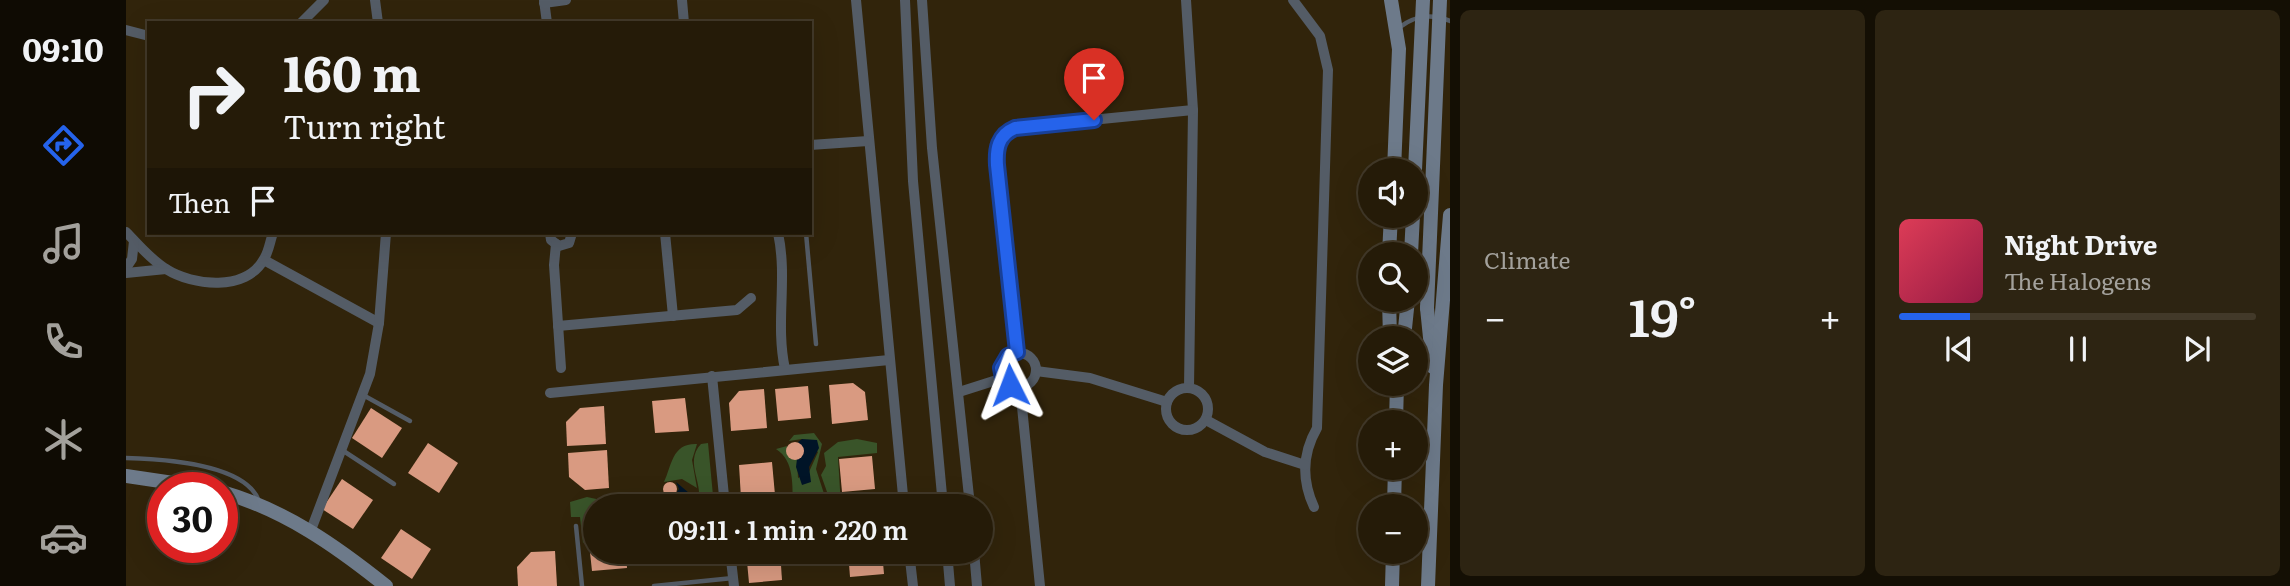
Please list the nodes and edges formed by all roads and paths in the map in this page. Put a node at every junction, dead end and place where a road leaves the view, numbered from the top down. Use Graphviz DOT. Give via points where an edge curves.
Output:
graph roads {
  1 [pos="324,0"];
  2 [pos="566,0"];
  3 [pos="682,0"];
  4 [pos="856,0"];
  5 [pos="905,0"];
  6 [pos="922,0"];
  7 [pos="1186,0"];
  8 [pos="1293,0"];
  9 [pos="1391,0"];
  10 [pos="1423,0"];
  11 [pos="1440,0"];
  12 [pos="544,1"];
  13 [pos="374,2"];
  14 [pos="303,21"];
  15 [pos="378,21"];
  16 [pos="547,21"];
  17 [pos="684,21"];
  18 [pos="1450,22"];
  19 [pos="126,30"];
  20 [pos="1396,30"];
  21 [pos="147,35"];
  22 [pos="1193,110"];
  23 [pos="868,141"];
  24 [pos="812,145"];
  25 [pos="1395,158"];
  26 [pos="1416,158"];
  27 [pos="1450,215"];
  28 [pos="126,232"];
  29 [pos="272,235"];
  30 [pos="386,235"];
  31 [pos="551,235"];
  32 [pos="571,235"];
  33 [pos="665,235"];
  34 [pos="778,235"];
  35 [pos="806,235"];
  36 [pos="134,241"];
  37 [pos="556,244"];
  38 [pos="264,260"];
  39 [pos="166,269"];
  40 [pos="126,271"];
  41 [pos="751,298"];
  42 [pos="673,316"];
  43 [pos="379,323"];
  44 [pos="558,326"];
  45 [pos="816,344"];
  46 [pos="1017,352"];
  47 [pos="889,360"];
  48 [pos="561,368"];
  49 [pos="785,369"];
  50 [pos="1036,371"];
  51 [pos="712,376"];
  52 [pos="1003,378"];
  53 [pos="1436,385"];
  54 [pos="1020,387"];
  55 [pos="1189,388"];
  56 [pos="959,392"];
  57 [pos="550,393"];
  58 [pos="363,395"];
  59 [pos="1167,402"];
  60 [pos="1206,420"];
  61 [pos="410,421"];
  62 [pos="342,449"];
  63 [pos="126,458"];
  64 [pos="1305,465"];
  65 [pos="126,476"];
  66 [pos="147,479"];
  67 [pos="394,484"];
  68 [pos="724,494"];
  69 [pos="903,494"];
  70 [pos="942,494"];
  71 [pos="969,494"];
  72 [pos="238,497"];
  73 [pos="260,505"];
  74 [pos="1314,508"];
  75 [pos="576,526"];
  76 [pos="311,530"];
  77 [pos="731,564"];
  78 [pos="910,564"];
  79 [pos="948,564"];
  80 [pos="975,564"];
  81 [pos="1393,564"];
  82 [pos="733,582"];
  83 [pos="707,583"];
  84 [pos="386,586"];
  85 [pos="582,586"];
  86 [pos="654,586"];
  87 [pos="913,586"];
  88 [pos="950,586"];
  89 [pos="977,586"];
  90 [pos="1040,586"];
  91 [pos="1392,586"];
  92 [pos="1428,586"];
  1 -- 14 [label="street"];
  2 -- 12 [label="street"];
  3 -- 17 [label="street"];
  4 -- 23 [label="street"];
  5 -- 70 [label="street" via="913,181"];
  6 -- 56 [label="street" via="933,160"];
  7 -- 22 [label="street"];
  8 -- 64 [label="street" via="1320,36 1329,82 1317,428"];
  9 -- 20 [label="main road"];
  10 -- 26 [label="main road, bridge"];
  11 -- 53 [label="main road, bridge" via="1427,309"];
  12 -- 16 [label="street"];
  13 -- 15 [label="street"];
  18 -- 20 [label="lane" via="1419,17"];
  19 -- 21 [label="street"];
  20 -- 25 [label="main road"];
  22 -- 46 [label="street" via="1020,127 1003,135 997,165"];
  22 -- 55 [label="street"];
  23 -- 24 [label="street"];
  23 -- 47 [label="street"];
  27 -- 53 [label="main road"];
  28 -- 36 [label="street"];
  29 -- 38 [label="street"];
  30 -- 43 [label="street"];
  31 -- 37 [label="street"];
  32 -- 37 [label="street" via="569,243"];
  33 -- 42 [label="street"];
  34 -- 49 [label="street" via="784,278 780,338"];
  35 -- 45 [label="lane"];
  36 -- 39 [label="street"];
  36 -- 40 [label="street"];
  37 -- 44 [label="street"];
  38 -- 39 [label="street" via="237,280 220,283"];
  38 -- 43 [label="street"];
  39 -- 40 [label="street"];
  41 -- 42 [label="street" via="737,310"];
  42 -- 44 [label="street"];
  43 -- 58 [label="street"];
  44 -- 48 [label="street"];
  46 -- 50 [label="street" via="1031,357"];
  46 -- 52 [label="street" via="1002,364"];
  47 -- 49 [label="street"];
  47 -- 69 [label="street"];
  49 -- 51 [label="street"];
  50 -- 54 [label="street" via="1029,384"];
  50 -- 59 [label="street" via="1090,378"];
  51 -- 57 [label="street"];
  51 -- 68 [label="street"];
  52 -- 54 [label="street"];
  52 -- 56 [label="street"];
  53 -- 92 [label="main road"];
  54 -- 90 [label="street"];
  55 -- 59 [label="street" via="1173,393"];
  55 -- 60 [label="street" via="1206,399"];
  56 -- 71 [label="street"];
  58 -- 61 [label="lane"];
  58 -- 62 [label="street"];
  59 -- 60 [label="street" via="1168,418 1178,429 1194,430"];
  60 -- 64 [label="street" via="1265,452"];
  62 -- 67 [label="lane"];
  62 -- 76 [label="street"];
  63 -- 73 [label="lane" via="184,464 237,478 255,492"];
  64 -- 74 [label="street"];
  65 -- 66 [label="main road"];
  72 -- 73 [label="main road"];
  73 -- 76 [label="main road"];
  75 -- 85 [label="lane"];
  76 -- 84 [label="main road"];
  77 -- 82 [label="street"];
  78 -- 87 [label="street"];
  79 -- 88 [label="street"];
  80 -- 89 [label="street"];
  81 -- 91 [label="main road"];
  82 -- 83 [label="lane"];
  83 -- 86 [label="lane"];
}
